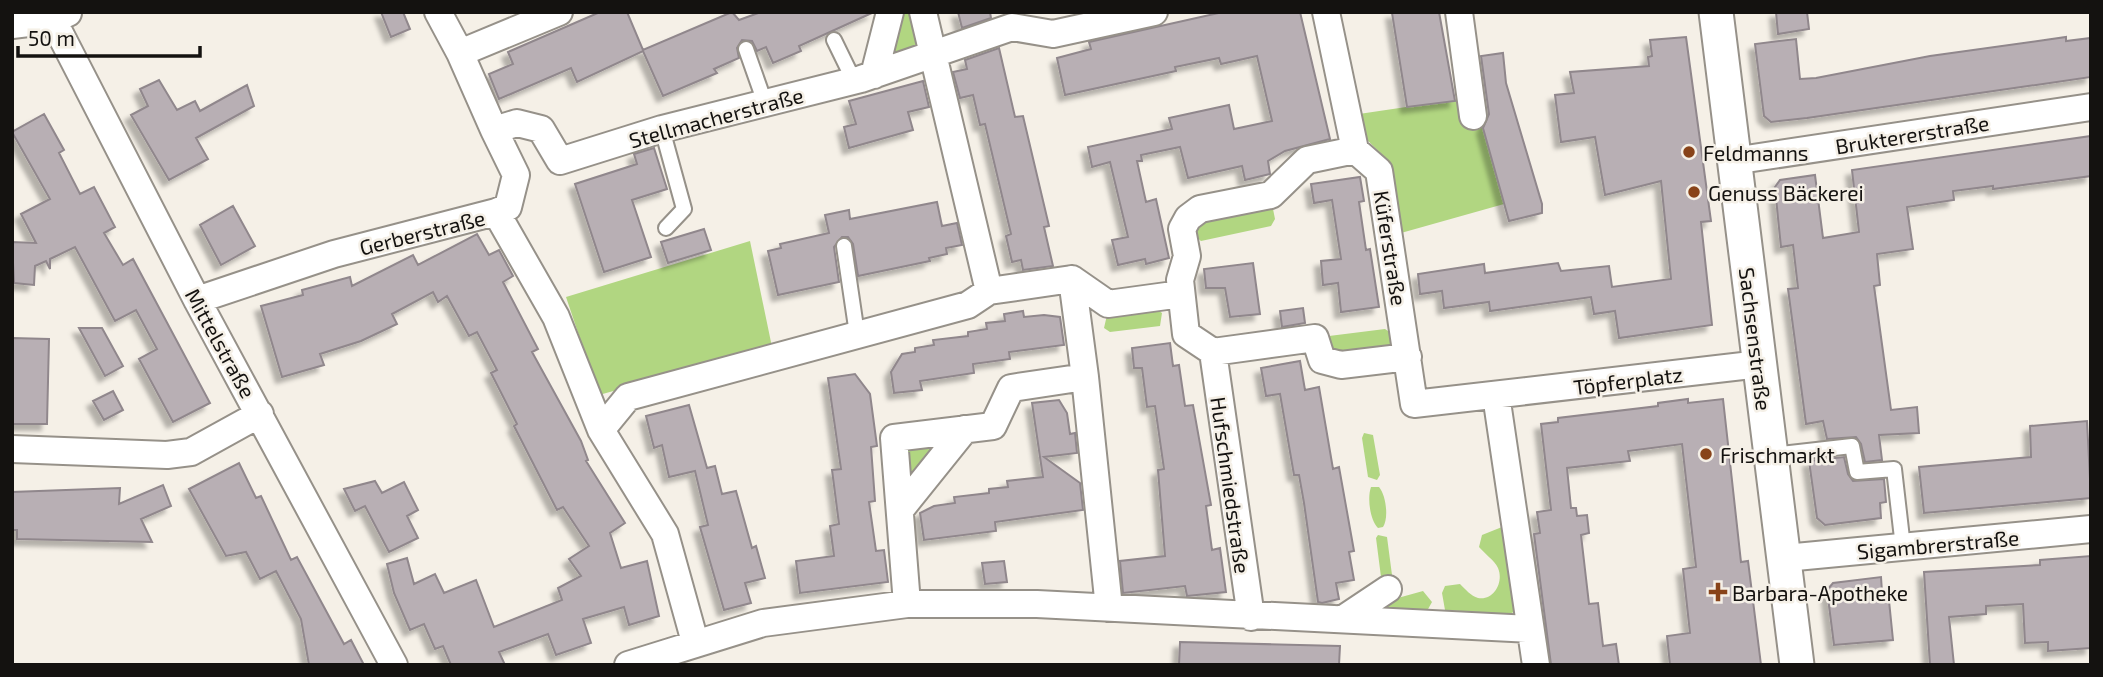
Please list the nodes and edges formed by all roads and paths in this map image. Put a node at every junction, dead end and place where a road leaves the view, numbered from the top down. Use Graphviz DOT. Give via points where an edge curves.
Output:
graph roads {
  1 [pos="438,12"];
  2 [pos="559,12"];
  3 [pos="890,12"];
  4 [pos="923,12"];
  5 [pos="1154,12"];
  6 [pos="1326,12"];
  7 [pos="1459,12"];
  8 [pos="1716,12"];
  9 [pos="61,16"];
  10 [pos="12,25"];
  11 [pos="834,40"];
  12 [pos="746,49"];
  13 [pos="460,53"];
  14 [pos="932,54"];
  15 [pos="864,78"];
  16 [pos="765,103"];
  17 [pos="2091,107"];
  18 [pos="1473,116"];
  19 [pos="662,129"];
  20 [pos="494,130"];
  21 [pos="1356,150"];
  22 [pos="559,161"];
  23 [pos="1733,161"];
  24 [pos="516,175"];
  25 [pos="496,212"];
  26 [pos="666,228"];
  27 [pos="844,246"];
  28 [pos="1072,279"];
  29 [pos="989,291"];
  30 [pos="1181,294"];
  31 [pos="197,300"];
  32 [pos="857,334"];
  33 [pos="1213,352"];
  34 [pos="1408,357"];
  35 [pos="1759,365"];
  36 [pos="1086,377"];
  37 [pos="1496,395"];
  38 [pos="1448,408"];
  39 [pos="260,414"];
  40 [pos="965,429"];
  41 [pos="601,430"];
  42 [pos="12,449"];
  43 [pos="1771,455"];
  44 [pos="900,510"];
  45 [pos="2091,529"];
  46 [pos="1903,547"];
  47 [pos="1785,558"];
  48 [pos="1388,589"];
  49 [pos="907,604"];
  50 [pos="1120,609"];
  51 [pos="1251,617"];
  52 [pos="1343,619"];
  53 [pos="1530,629"];
  54 [pos="695,642"];
  55 [pos="394,665"];
  56 [pos="628,665"];
  57 [pos="1535,665"];
  58 [pos="1797,665"];
  1 -- 13 [label="street"];
  2 -- 13 [label="street"];
  3 -- 15 [label="street"];
  4 -- 14 [label="street"];
  5 -- 14 [label="street" via="1053,34 1012,27"];
  6 -- 21 [label="street"];
  7 -- 18 [label="street"];
  8 -- 23 [label="street, Sachsenstraße"];
  9 -- 10 [label="street"];
  9 -- 31 [label="street, Mittelstraße"];
  11 -- 15 [label="lane"];
  12 -- 16 [label="lane"];
  13 -- 20 [label="street"];
  14 -- 15 [label="street, Stellmacherstraße"];
  14 -- 29 [label="street"];
  15 -- 16 [label="street, Stellmacherstraße"];
  16 -- 19 [label="street, Stellmacherstraße"];
  17 -- 23 [label="street, Bruktererstraße"];
  19 -- 22 [label="street, Stellmacherstraße"];
  19 -- 26 [label="lane" via="684,209"];
  20 -- 22 [label="street" via="517,123 541,129"];
  20 -- 24 [label="street"];
  21 -- 30 [label="street" via="1307,160 1271,195 1200,209 1188,218 1182,229 1187,256"];
  21 -- 34 [label="street, Küferstraße" via="1379,171"];
  22 -- 24 [label="street, Stellmacherstraße"];
  23 -- 35 [label="street, Sachsenstraße"];
  24 -- 25 [label="street" via="508,207"];
  25 -- 31 [label="street, Gerberstraße" via="334,254"];
  25 -- 41 [label="street, Gerberstraße" via="556,317"];
  27 -- 32 [label="lane"];
  28 -- 29 [label="street"];
  28 -- 30 [label="street" via="1108,304"];
  28 -- 36 [label="street"];
  29 -- 32 [label="street" via="968,305"];
  30 -- 33 [label="street" via="1186,334"];
  31 -- 39 [label="street, Mittelstraße"];
  32 -- 41 [label="street" via="628,397"];
  33 -- 34 [label="street" via="1315,338 1322,360 1341,365"];
  33 -- 51 [label="street, Hufschmiedstraße"];
  34 -- 38 [label="street, Küferstraße" via="1414,404"];
  35 -- 37 [label="street, Töpferplatz"];
  35 -- 43 [label="street, Sachsenstraße"];
  36 -- 40 [label="street" via="1011,388 993,426"];
  36 -- 50 [label="street"];
  37 -- 38 [label="street, Töpferplatz"];
  37 -- 53 [label="street" via="1499,449"];
  39 -- 42 [label="street" via="191,452 155,455"];
  39 -- 55 [label="street, Mittelstraße"];
  40 -- 44 [label="street"];
  40 -- 44 [label="street" via="894,438"];
  41 -- 54 [label="street, Gerberstraße" via="665,534"];
  43 -- 46 [label="lane" via="1852,446 1857,472 1894,469"];
  43 -- 47 [label="street, Sachsenstraße"];
  44 -- 49 [label="street"];
  45 -- 46 [label="street, Sigambrerstraße"];
  46 -- 47 [label="street, Sigambrerstraße"];
  47 -- 58 [label="street, Sachsenstraße"];
  48 -- 52 [label="street"];
  49 -- 50 [label="street" via="1064,593"];
  49 -- 54 [label="street" via="764,623"];
  50 -- 51 [label="street"];
  51 -- 52 [label="street"];
  52 -- 53 [label="street"];
  53 -- 57 [label="street"];
  54 -- 56 [label="street"];
}
